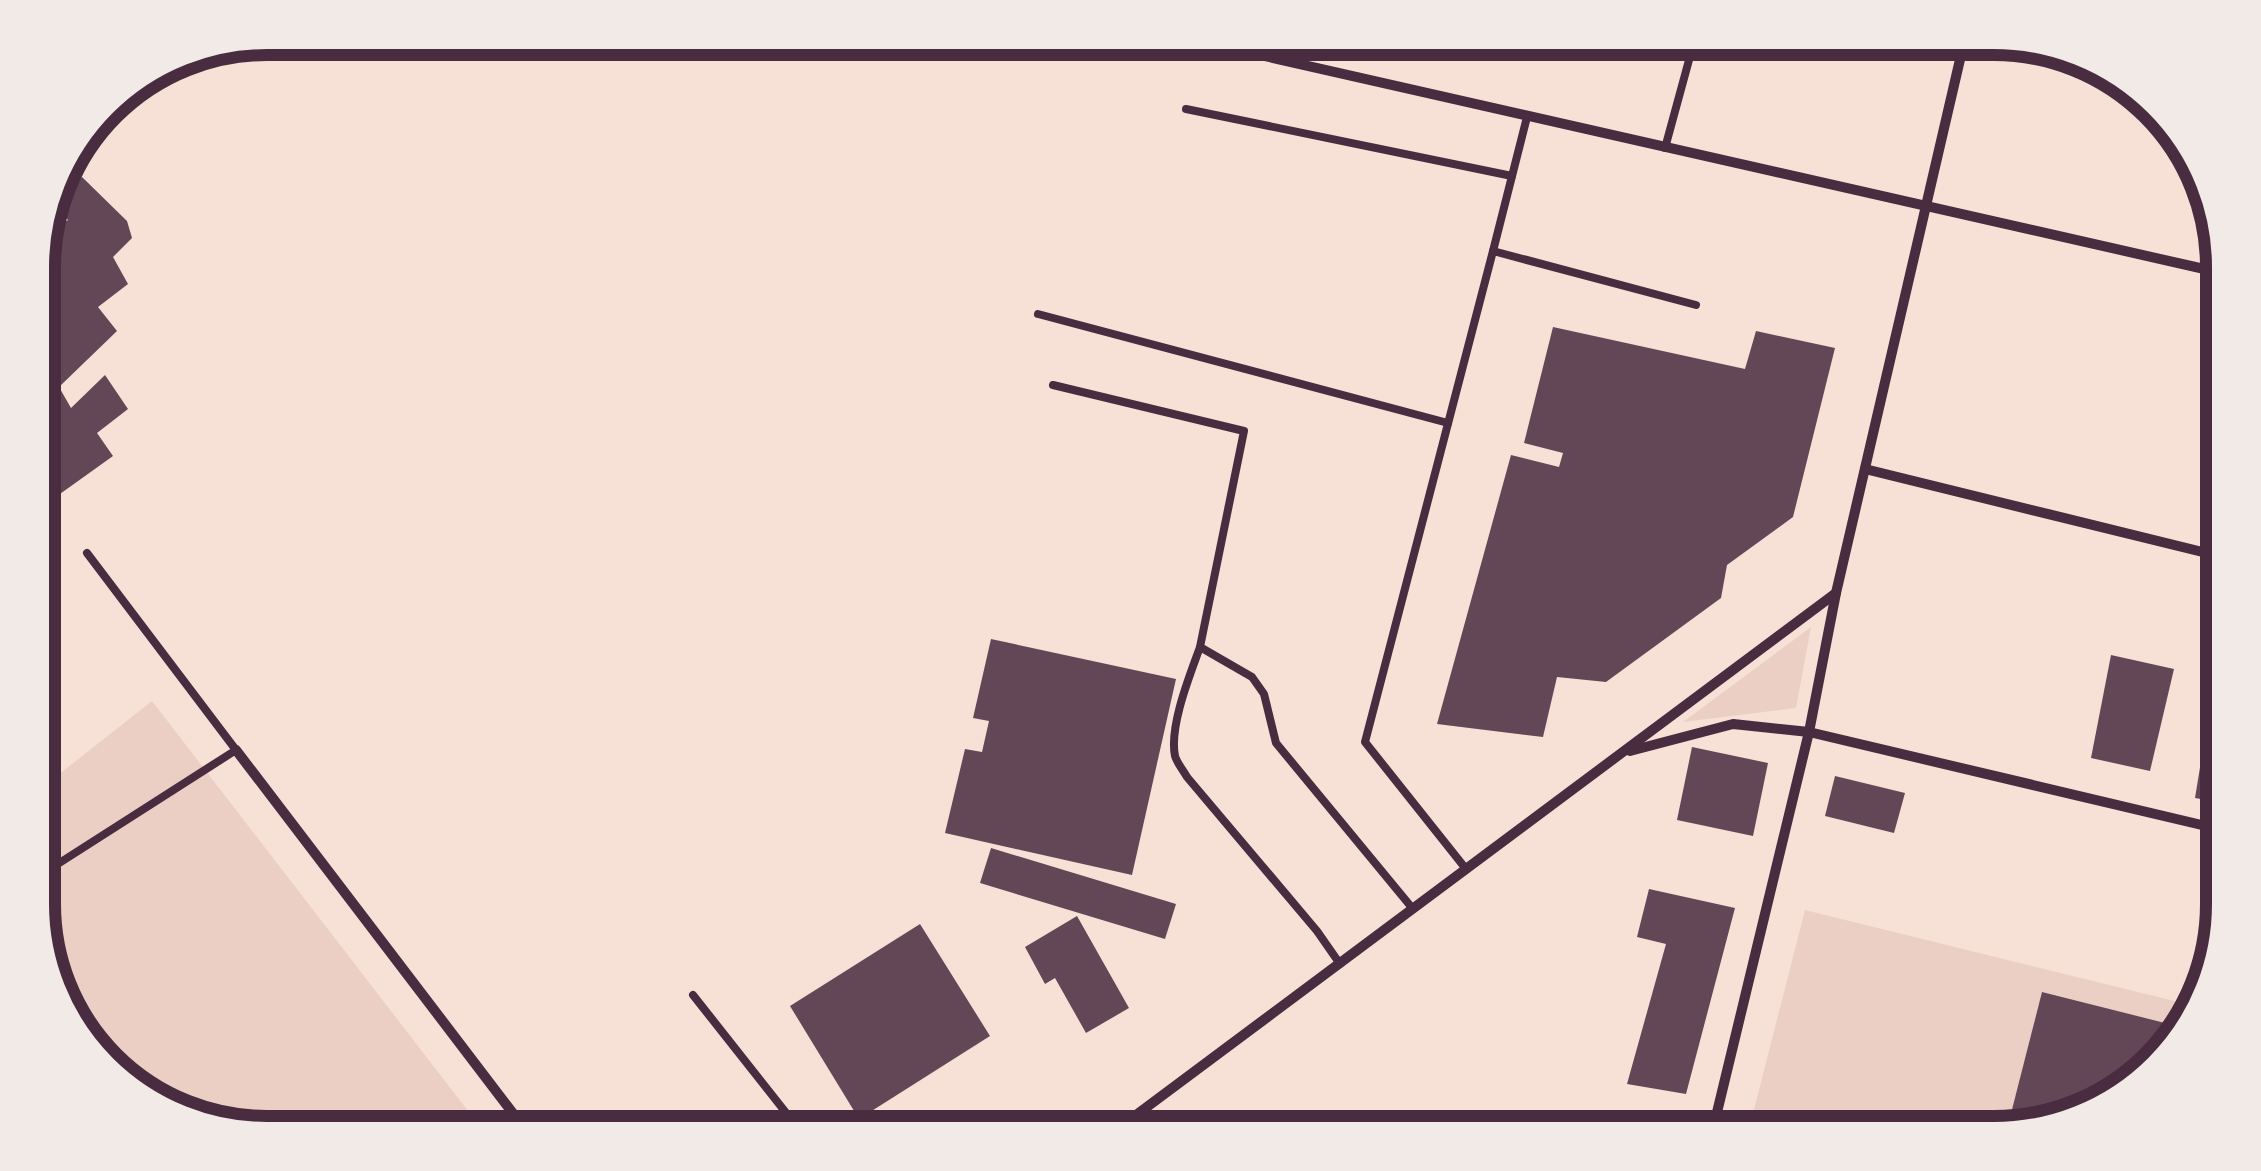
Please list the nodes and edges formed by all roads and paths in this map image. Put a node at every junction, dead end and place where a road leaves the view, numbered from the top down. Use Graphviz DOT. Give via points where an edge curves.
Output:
graph roads {
  1 [pos="1259,55"];
  2 [pos="1690,55"];
  3 [pos="1961,55"];
  4 [pos="1186,109"];
  5 [pos="1527,116"];
  6 [pos="1665,148"];
  7 [pos="1512,176"];
  8 [pos="1924,207"];
  9 [pos="1493,252"];
  10 [pos="2206,269"];
  11 [pos="1696,305"];
  12 [pos="1038,314"];
  13 [pos="1053,384"];
  14 [pos="1448,423"];
  15 [pos="1864,469"];
  16 [pos="88,553"];
  17 [pos="2206,553"];
  18 [pos="1836,593"];
  19 [pos="1200,647"];
  20 [pos="1809,732"];
  21 [pos="236,750"];
  22 [pos="1622,754"];
  23 [pos="2206,826"];
  24 [pos="55,866"];
  25 [pos="1466,869"];
  26 [pos="1413,910"];
  27 [pos="1340,964"];
  28 [pos="694,994"];
  29 [pos="514,1116"];
  30 [pos="789,1116"];
  31 [pos="1135,1116"];
  32 [pos="1716,1116"];
  1 -- 5 [label="street"];
  2 -- 6 [label="lane"];
  3 -- 8 [label="street"];
  4 -- 7 [label="lane"];
  5 -- 6 [label="street"];
  5 -- 7 [label="lane"];
  6 -- 8 [label="street"];
  7 -- 9 [label="lane"];
  8 -- 10 [label="street"];
  8 -- 15 [label="street"];
  9 -- 11 [label="lane"];
  9 -- 14 [label="lane"];
  12 -- 14 [label="lane"];
  13 -- 19 [label="lane" via="1244,431"];
  14 -- 25 [label="lane" via="1365,742"];
  15 -- 17 [label="street"];
  15 -- 18 [label="street"];
  16 -- 21 [label="lane"];
  18 -- 20 [label="street"];
  18 -- 22 [label="street"];
  19 -- 26 [label="lane" via="1252,676 1264,694 1276,743"];
  19 -- 27 [label="lane" via="1184,690 1176,758"];
  20 -- 22 [label="street" via="1733,724"];
  20 -- 23 [label="street"];
  20 -- 32 [label="street"];
  21 -- 24 [label="lane"];
  21 -- 29 [label="street"];
  22 -- 25 [label="street"];
  25 -- 26 [label="street"];
  26 -- 27 [label="street"];
  27 -- 31 [label="street"];
  28 -- 30 [label="lane"];
}
